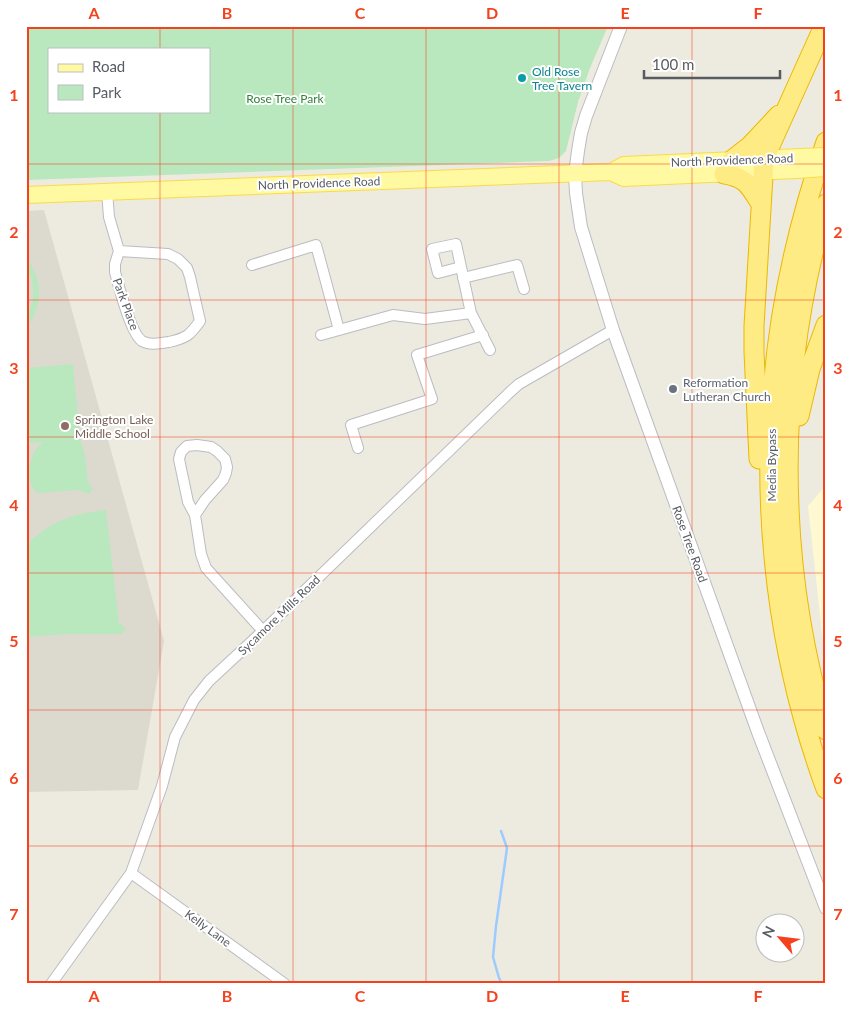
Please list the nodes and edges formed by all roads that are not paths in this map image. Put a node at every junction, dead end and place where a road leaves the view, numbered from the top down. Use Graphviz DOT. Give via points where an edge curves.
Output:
graph roads {
  1 [pos="621,26"];
  2 [pos="824,26"];
  3 [pos="795,92"];
  4 [pos="826,142"];
  5 [pos="826,156"];
  6 [pos="798,164"];
  7 [pos="764,165"];
  8 [pos="728,167"];
  9 [pos="826,168"];
  10 [pos="575,174"];
  11 [pos="107,191"];
  12 [pos="26,195"];
  13 [pos="761,204"];
  14 [pos="826,204"];
  15 [pos="119,251"];
  16 [pos="252,265"];
  17 [pos="461,267"];
  18 [pos="463,278"];
  19 [pos="524,290"];
  20 [pos="471,313"];
  21 [pos="826,325"];
  22 [pos="339,330"];
  23 [pos="613,330"];
  24 [pos="321,335"];
  25 [pos="483,336"];
  26 [pos="490,350"];
  27 [pos="358,448"];
  28 [pos="789,512"];
  29 [pos="195,515"];
  30 [pos="776,580"];
  31 [pos="263,631"];
  32 [pos="826,730"];
  33 [pos="826,789"];
  34 [pos="132,873"];
  35 [pos="826,908"];
  36 [pos="51,984"];
  37 [pos="285,984"];
  1 -- 10 [label="street, Rose Tree Road" via="586,116"];
  2 -- 3 [label="highway"];
  3 -- 7 [label="highway"];
  3 -- 8 [label="highway" via="776,119"];
  4 -- 30 [label="highway, Media Bypass" via="792,261 774,377 770,479"];
  5 -- 6 [label="main road, North Providence Road, bridge"];
  6 -- 7 [label="main road, North Providence Road"];
  6 -- 9 [label="main road, North Providence Road, bridge"];
  7 -- 8 [label="main road, North Providence Road"];
  7 -- 13 [label="highway"];
  8 -- 10 [label="main road, North Providence Road" via="626,165 611,172"];
  8 -- 13 [label="highway" via="749,185"];
  10 -- 11 [label="main road, North Providence Road"];
  10 -- 23 [label="street, Rose Tree Road" via="581,228"];
  11 -- 12 [label="main road, North Providence Road"];
  11 -- 15 [label="street, Park Place" via="109,217"];
  13 -- 30 [label="highway" via="754,352 759,467"];
  14 -- 28 [label="highway, Media Bypass" via="806,281 793,371 788,445"];
  15 -- 15 [label="street, Park Place" via="115,272 132,328 141,341 153,344 179,340 192,333 200,320 190,277 178,259 168,254"];
  16 -- 22 [label="street" via="316,245"];
  17 -- 18 [label="street"];
  18 -- 19 [label="street" via="517,265"];
  18 -- 20 [label="street"];
  20 -- 22 [label="street" via="425,318 393,315"];
  20 -- 25 [label="street"];
  21 -- 28 [label="highway" via="800,405"];
  22 -- 24 [label="street"];
  23 -- 31 [label="street, Sycamore Mills Road" via="519,384"];
  23 -- 35 [label="street, Rose Tree Road" via="758,732"];
  25 -- 26 [label="street"];
  25 -- 27 [label="street" via="417,355 432,399 351,425"];
  28 -- 32 [label="highway, Media Bypass" via="799,610 811,675"];
  29 -- 29 [label="street" via="222,480 227,467 225,459 217,451 196,445 187,446 178,459 188,502"];
  29 -- 31 [label="street" via="206,568"];
  30 -- 33 [label="highway, Media Bypass" via="794,679"];
  31 -- 34 [label="street, Sycamore Mills Road" via="209,680 194,700 175,737"];
  34 -- 36 [label="street, Sycamore Mills Road"];
  34 -- 37 [label="street, Kelly Lane"];
}
